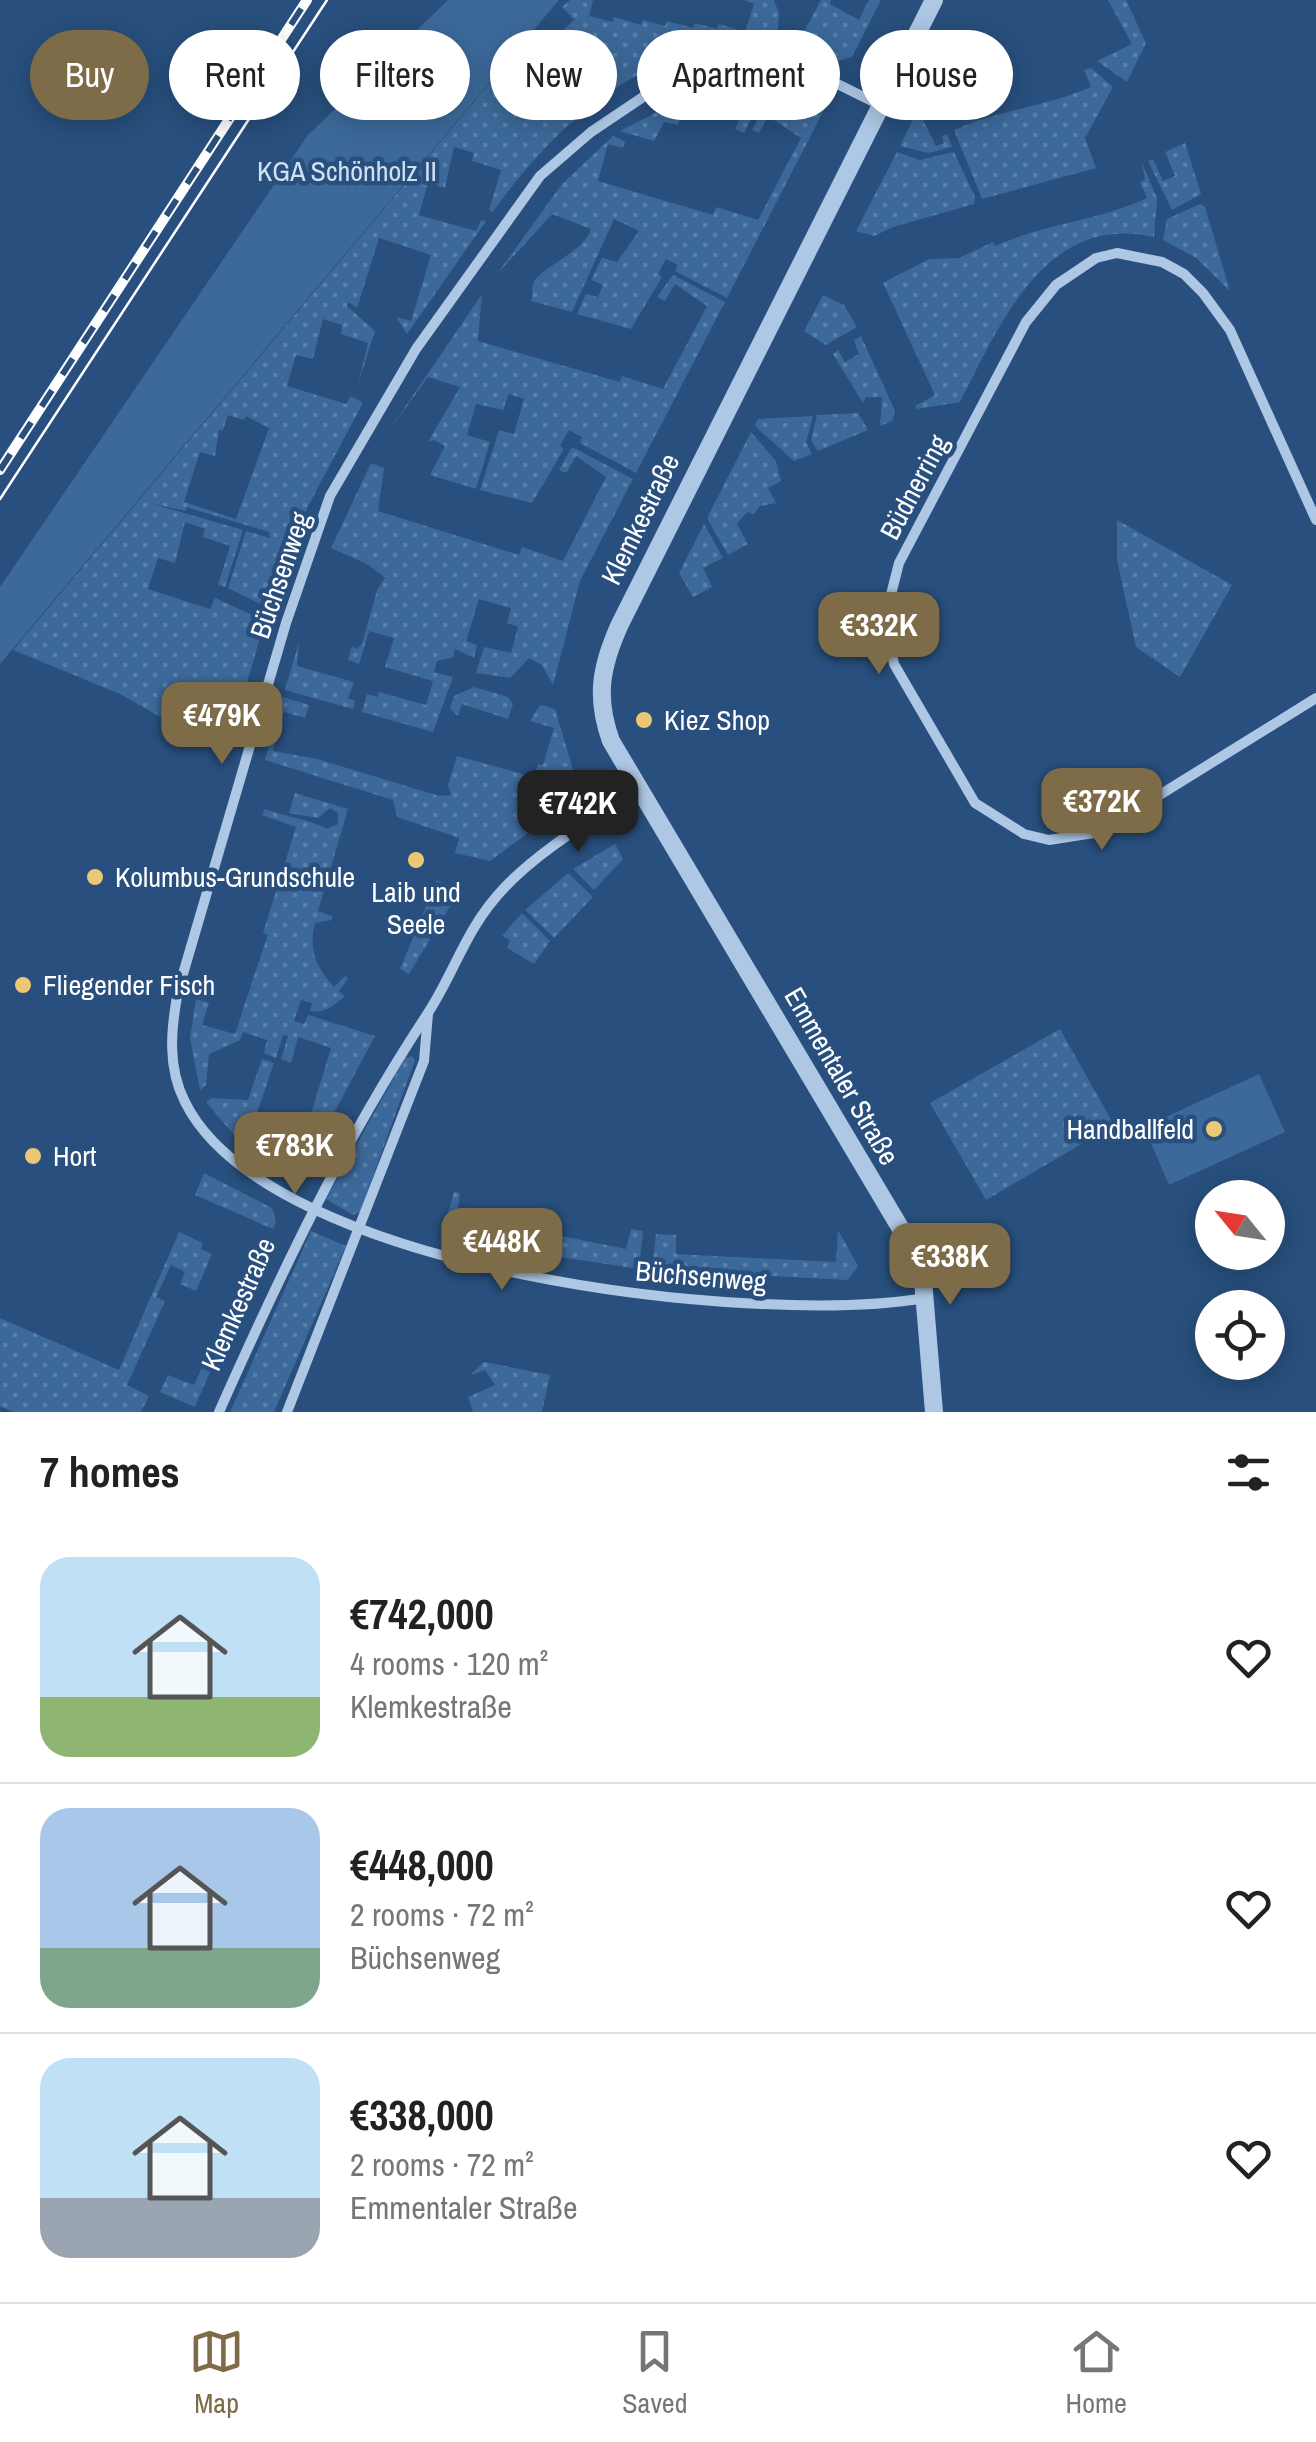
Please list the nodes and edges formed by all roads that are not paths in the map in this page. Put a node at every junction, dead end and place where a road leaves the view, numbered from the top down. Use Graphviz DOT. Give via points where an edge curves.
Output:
graph roads {
  1 [pos="934,0"];
  2 [pos="919,30"];
  3 [pos="860,95"];
  4 [pos="873,120"];
  5 [pos="1316,520"];
  6 [pos="1316,698"];
  7 [pos="639,788"];
  8 [pos="428,1014"];
  9 [pos="312,1208"];
  10 [pos="360,1230"];
  11 [pos="925,1298"];
  12 [pos="220,1412"];
  13 [pos="287,1412"];
  14 [pos="934,1412"];
  1 -- 2 [label="street, Klemkestraße"];
  3 -- 9 [label="street, Büchsenweg" via="811,71 776,62 742,64 652,91 590,132 540,176 416,349 330,496 286,623 172,1024 177,1084 198,1126 234,1161"];
  4 -- 7 [label="street, Klemkestraße" via="602,662 603,718"];
  5 -- 6 [label="street, Büdnerring" via="1236,343 1203,294 1162,262 1128,254 1096,258 1056,285 1026,322 899,563 885,618 894,664 976,803 1024,834 1049,840 1100,832"];
  7 -- 8 [label="street, Klemkestraße" via="508,884 460,946"];
  7 -- 11 [label="street, Emmentaler Straße" via="914,1251"];
  8 -- 9 [label="street, Klemkestraße"];
  8 -- 10 [label="street, Klemkestraße" via="424,1061"];
  9 -- 10 [label="street, Büchsenweg"];
  9 -- 12 [label="street, Klemkestraße"];
  10 -- 11 [label="street, Büchsenweg" via="488,1270 624,1293 784,1305"];
  10 -- 13 [label="street, Klemkestraße"];
  11 -- 14 [label="street, Emmentaler Straße"];
}
